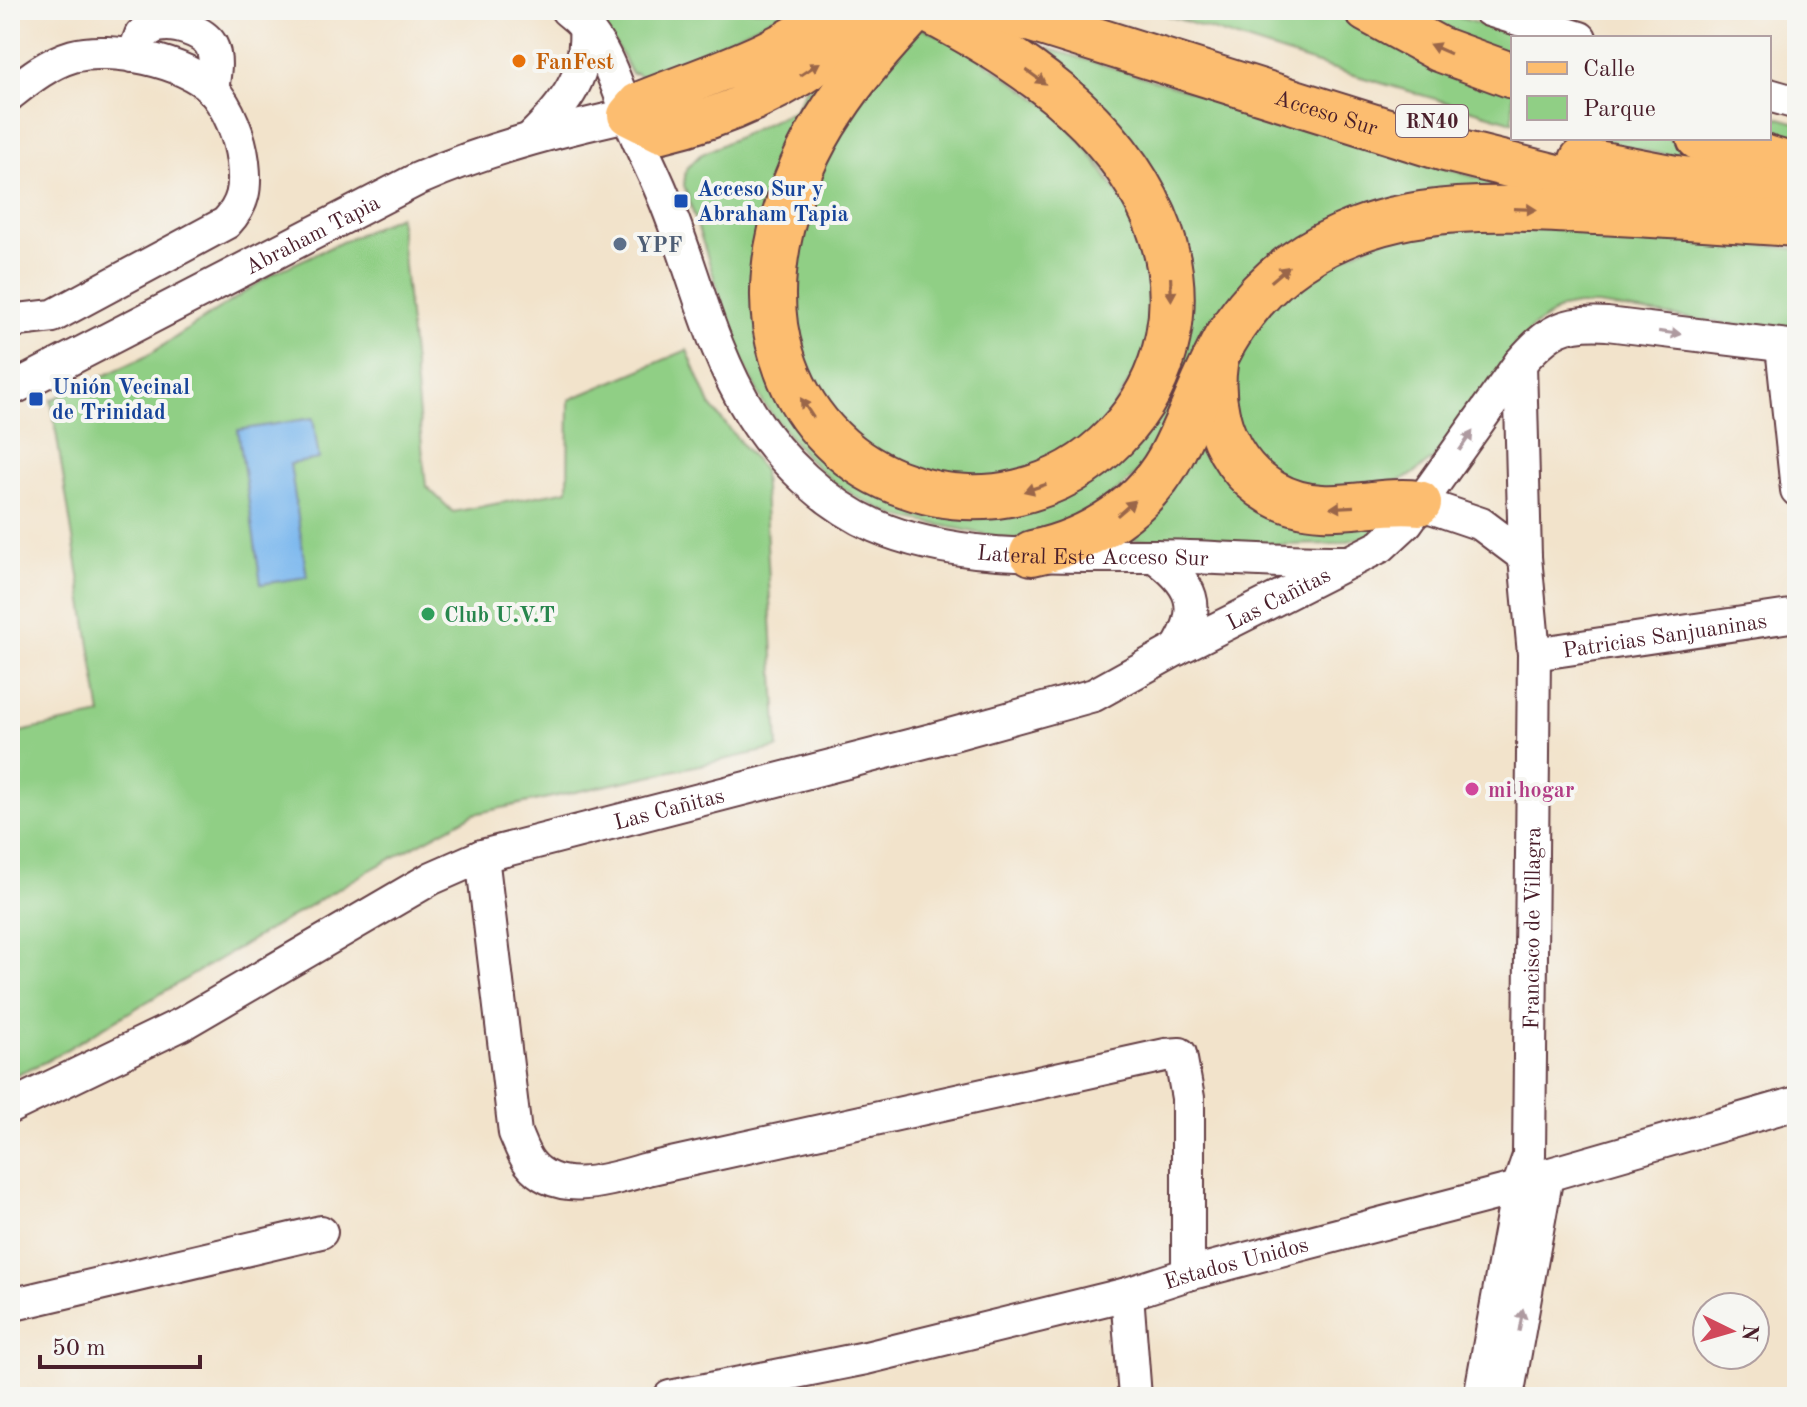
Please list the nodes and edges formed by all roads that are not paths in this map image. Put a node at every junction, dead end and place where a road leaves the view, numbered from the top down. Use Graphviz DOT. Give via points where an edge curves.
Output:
graph roads {
  1 [pos="884,10"];
  2 [pos="915,10"];
  3 [pos="927,10"];
  4 [pos="1076,10"];
  5 [pos="1367,10"];
  6 [pos="1504,12"];
  7 [pos="576,17"];
  8 [pos="823,19"];
  9 [pos="985,22"];
  10 [pos="1574,36"];
  11 [pos="1511,75"];
  12 [pos="10,94"];
  13 [pos="1771,96"];
  14 [pos="1797,103"];
  15 [pos="645,124"];
  16 [pos="531,138"];
  17 [pos="1706,140"];
  18 [pos="1797,167"];
  19 [pos="1797,195"];
  20 [pos="1797,223"];
  21 [pos="10,321"];
  22 [pos="1789,346"];
  23 [pos="1216,358"];
  24 [pos="1520,363"];
  25 [pos="12,384"];
  26 [pos="1797,490"];
  27 [pos="1419,503"];
  28 [pos="1032,553"];
  29 [pos="1154,556"];
  30 [pos="1525,557"];
  31 [pos="1349,562"];
  32 [pos="1797,615"];
  33 [pos="1177,649"];
  34 [pos="1534,654"];
  35 [pos="482,856"];
  36 [pos="1797,1103"];
  37 [pos="10,1107"];
  38 [pos="1538,1165"];
  39 [pos="1518,1188"];
  40 [pos="321,1232"];
  41 [pos="1188,1274"];
  42 [pos="1127,1294"];
  43 [pos="10,1305"];
  44 [pos="670,1397"];
  45 [pos="1135,1397"];
  46 [pos="1480,1397"];
  47 [pos="1507,1397"];
  15 -- 1 [label="main road, Abraham Tapia, one-way" via="744,104 780,88 843,46"];
  9 -- 2 [label="highway, one-way" via="1100,133 1140,187 1154,215 1172,280 1170,325 1158,370 1146,397 1113,440 1055,481 1012,495 971,499 929,493 888,479 849,456 817,425 794,387 774,319 780,239 805,161 844,93"];
  3 -- 9 [label="highway"];
  4 -- 19 [label="highway, Acceso Sur / RN40" via="1530,148 1676,178"];
  11 -- 5 [label="highway, one-way" via="1439,49"];
  6 -- 10 [label="street"];
  7 -- 15 [label="street"];
  7 -- 16 [label="street" via="586,45 577,81 560,109"];
  8 -- 15 [label="main road" via="762,72"];
  9 -- 20 [label="highway, Acceso Sur / RN40" via="1528,171 1639,197"];
  12 -- 21 [label="street" via="43,69 72,56 114,52 153,59 197,78 212,90 240,142 244,197 226,223 53,316"];
  13 -- 14 [label="street"];
  15 -- 16 [label="street, Abraham Tapia"];
  15 -- 28 [label="street, Lateral Este Acceso Sur" via="653,173 721,353 736,389 772,445 800,474 872,525 973,549"];
  16 -- 25 [label="street, Abraham Tapia" via="466,157 418,179"];
  17 -- 18 [label="highway"];
  23 -- 20 [label="highway, one-way" via="1255,298 1289,267 1339,238 1398,218 1497,208"];
  24 -- 22 [label="street, one-way" via="1548,335 1575,323"];
  22 -- 26 [label="street"];
  27 -- 23 [label="highway, one-way" via="1318,507 1259,485 1230,453 1221,432 1213,396"];
  28 -- 23 [label="highway, one-way" via="1079,539 1115,518 1148,488 1173,453"];
  27 -- 24 [label="street, one-way"];
  24 -- 30 [label="street, Francisco de Villagra"];
  27 -- 30 [label="street" via="1481,524"];
  27 -- 31 [label="street" via="1394,536"];
  28 -- 29 [label="street, Lateral Este Acceso Sur"];
  29 -- 31 [label="street, Lateral Este Acceso Sur"];
  29 -- 33 [label="street" via="1181,579 1191,603 1191,624"];
  30 -- 34 [label="street, Francisco de Villagra"];
  31 -- 33 [label="street, Las Cañitas"];
  32 -- 34 [label="street, Patricias Sanjuaninas"];
  33 -- 35 [label="street, Las Cañitas" via="1094,695"];
  34 -- 38 [label="street, Francisco de Villagra"];
  35 -- 37 [label="street, Las Cañitas" via="432,878 182,1024"];
  35 -- 41 [label="street" via="515,1133 528,1162 546,1177 597,1183 1180,1054 1188,1098"];
  36 -- 38 [label="street, Estados Unidos"];
  38 -- 39 [label="street, Estados Unidos"];
  47 -- 38 [label="street, Francisco de Villagra, one-way"];
  39 -- 41 [label="street, Estados Unidos"];
  39 -- 46 [label="street"];
  40 -- 43 [label="street"];
  41 -- 42 [label="street, Estados Unidos"];
  42 -- 44 [label="street, Estados Unidos" via="866,1358"];
  42 -- 45 [label="street"];
}
